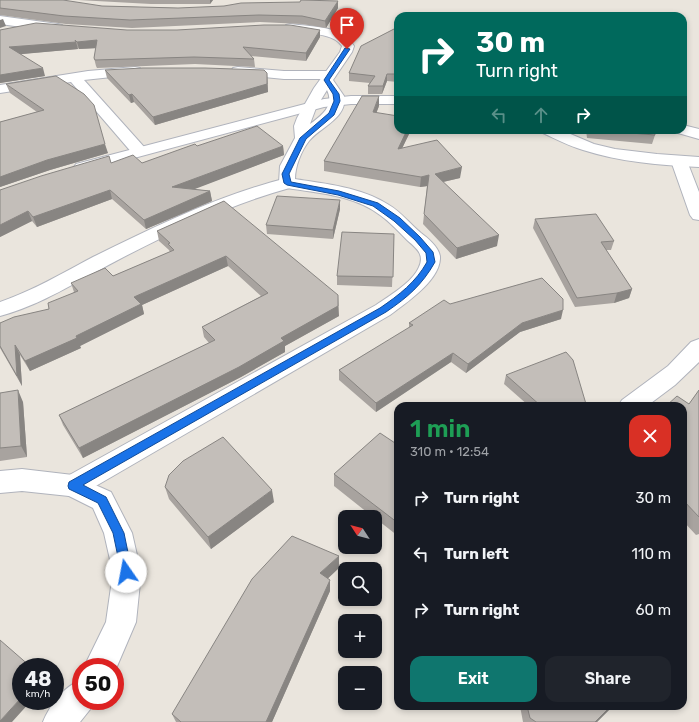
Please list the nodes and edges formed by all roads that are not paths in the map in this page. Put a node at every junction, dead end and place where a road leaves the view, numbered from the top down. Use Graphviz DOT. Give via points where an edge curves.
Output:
graph roads {
  1 [pos="0,20"];
  2 [pos="36,26"];
  3 [pos="276,28"];
  4 [pos="73,30"];
  5 [pos="0,33"];
  6 [pos="148,71"];
  7 [pos="222,71"];
  8 [pos="74,77"];
  9 [pos="328,78"];
  10 [pos="0,89"];
  11 [pos="391,100"];
  12 [pos="334,108"];
  13 [pos="307,112"];
  14 [pos="687,131"];
  15 [pos="558,134"];
  16 [pos="699,134"];
  17 [pos="303,138"];
  18 [pos="139,151"];
  19 [pos="679,161"];
  20 [pos="699,162"];
  21 [pos="65,172"];
  22 [pos="287,183"];
  23 [pos="699,215"];
  24 [pos="0,309"];
  25 [pos="699,348"];
  26 [pos="635,402"];
  27 [pos="0,482"];
  28 [pos="73,486"];
  29 [pos="105,658"];
  30 [pos="72,707"];
  31 [pos="59,722"];
  1 -- 2 [label="street"];
  2 -- 4 [label="street"];
  2 -- 5 [label="street"];
  3 -- 9 [label="street" via="321,32 342,38 347,49"];
  6 -- 8 [label="street"];
  7 -- 9 [label="street"];
  8 -- 10 [label="street"];
  8 -- 18 [label="street"];
  9 -- 12 [label="street" via="336,94"];
  9 -- 13 [label="street"];
  11 -- 12 [label="street"];
  12 -- 13 [label="street"];
  12 -- 17 [label="street"];
  13 -- 17 [label="street" via="302,127"];
  13 -- 18 [label="street" via="264,119"];
  14 -- 16 [label="street"];
  15 -- 19 [label="street" via="605,151 649,159"];
  17 -- 22 [label="street" via="286,174"];
  18 -- 21 [label="street"];
  19 -- 20 [label="street"];
  19 -- 23 [label="street"];
  22 -- 24 [label="street" via="184,220"];
  22 -- 28 [label="street" via="361,199 385,210 429,252 431,262 428,270 413,287 383,310"];
  25 -- 26 [label="street"];
  27 -- 28 [label="street" via="22,480"];
  28 -- 29 [label="street" via="102,500 118,533 126,572 121,622"];
  30 -- 31 [label="street"];
}
